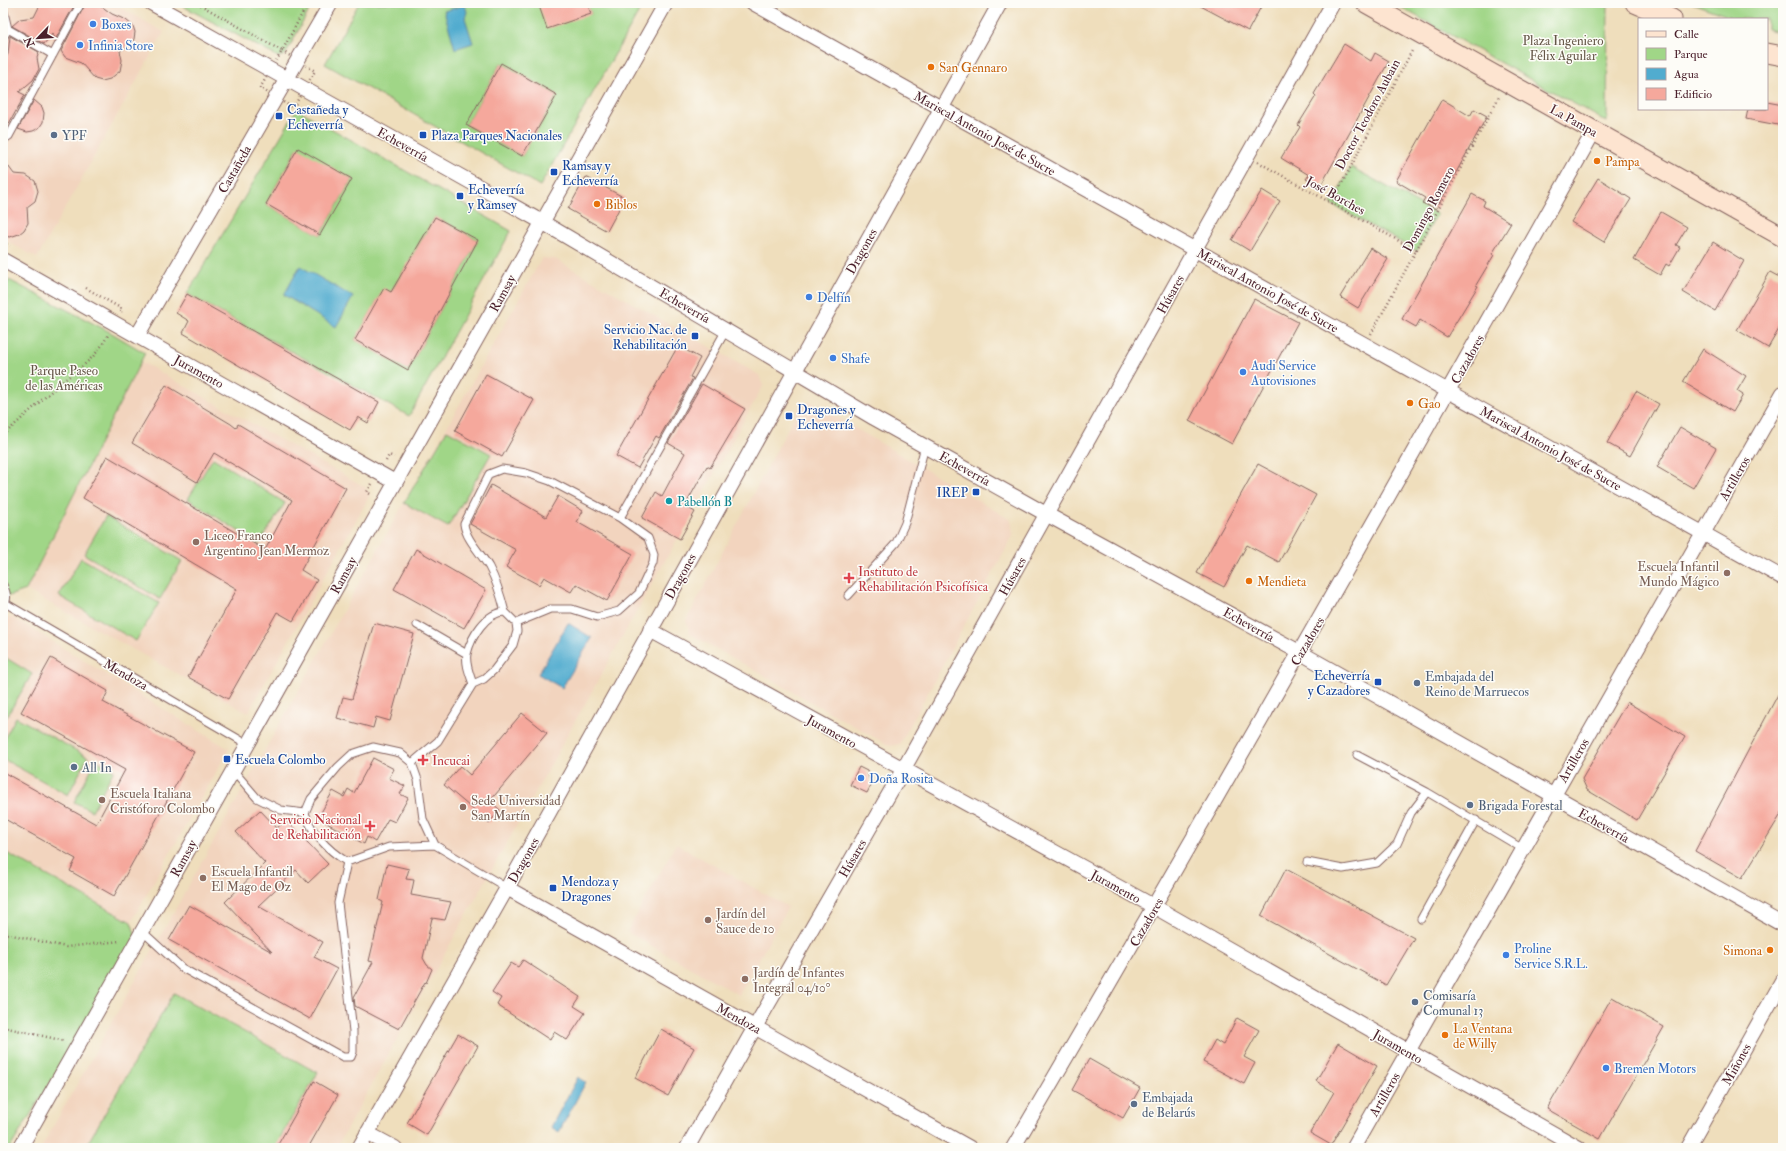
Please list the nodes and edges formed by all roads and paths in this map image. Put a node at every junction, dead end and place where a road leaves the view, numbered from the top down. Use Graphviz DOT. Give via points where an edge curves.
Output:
graph roads {
  1 [pos="80,3"];
  2 [pos="151,3"];
  3 [pos="197,3"];
  4 [pos="308,3"];
  5 [pos="331,3"];
  6 [pos="666,3"];
  7 [pos="753,3"];
  8 [pos="1000,3"];
  9 [pos="1333,3"];
  10 [pos="1366,3"];
  11 [pos="1635,3"];
  12 [pos="3,8"];
  13 [pos="1670,18"];
  14 [pos="8,30"];
  15 [pos="1421,34"];
  16 [pos="3,38"];
  17 [pos="1768,53"];
  18 [pos="53,55"];
  19 [pos="1783,56"];
  20 [pos="287,79"];
  21 [pos="1507,82"];
  22 [pos="941,108"];
  23 [pos="1594,131"];
  24 [pos="3,140"];
  25 [pos="1247,156"];
  26 [pos="1331,204"];
  27 [pos="542,222"];
  28 [pos="1783,237"];
  29 [pos="1195,250"];
  30 [pos="1417,251"];
  31 [pos="3,260"];
  32 [pos="115,323"];
  33 [pos="726,330"];
  34 [pos="137,336"];
  35 [pos="1365,345"];
  36 [pos="795,370"];
  37 [pos="1449,391"];
  38 [pos="1783,393"];
  39 [pos="3,435"];
  40 [pos="925,446"];
  41 [pos="395,482"];
  42 [pos="1046,514"];
  43 [pos="620,518"];
  44 [pos="1702,533"];
  45 [pos="1783,578"];
  46 [pos="3,584"];
  47 [pos="848,596"];
  48 [pos="4,604"];
  49 [pos="505,612"];
  50 [pos="516,623"];
  51 [pos="417,625"];
  52 [pos="650,630"];
  53 [pos="1301,653"];
  54 [pos="467,654"];
  55 [pos="473,684"];
  56 [pos="247,744"];
  57 [pos="1357,755"];
  58 [pos="412,763"];
  59 [pos="233,770"];
  60 [pos="903,770"];
  61 [pos="1428,792"];
  62 [pos="1553,796"];
  63 [pos="304,813"];
  64 [pos="1476,820"];
  65 [pos="435,845"];
  66 [pos="1523,849"];
  67 [pos="347,862"];
  68 [pos="1307,862"];
  69 [pos="507,888"];
  70 [pos="1155,907"];
  71 [pos="1421,919"];
  72 [pos="1783,925"];
  73 [pos="3,932"];
  74 [pos="139,935"];
  75 [pos="1783,980"];
  76 [pos="3,1027"];
  77 [pos="755,1027"];
  78 [pos="78,1045"];
  79 [pos="1408,1051"];
  80 [pos="367,1133"];
  81 [pos="20,1148"];
  82 [pos="359,1148"];
  83 [pos="395,1148"];
  84 [pos="687,1148"];
  85 [pos="970,1148"];
  86 [pos="1013,1148"];
  87 [pos="1353,1148"];
  88 [pos="1579,1148"];
  89 [pos="1688,1148"];
  1 -- 18 [label="lane"];
  2 -- 20 [label="street, Echeverría"];
  3 -- 4 [label="path" via="282,51"];
  5 -- 20 [label="street, Castañeda"];
  6 -- 27 [label="street, Ramsay"];
  7 -- 22 [label="street, Mariscal Antonio José de Sucre"];
  8 -- 22 [label="street, Dragones"];
  9 -- 25 [label="street, Húsares"];
  10 -- 15 [label="street, La Pampa"];
  11 -- 13 [label="street"];
  12 -- 14 [label="lane"];
  14 -- 16 [label="lane"];
  14 -- 18 [label="lane"];
  15 -- 21 [label="street, La Pampa"];
  15 -- 26 [label="path, Doctor Teodoro Aubain"];
  17 -- 19 [label="street"];
  18 -- 24 [label="lane" via="9,136"];
  20 -- 27 [label="street, Echeverría"];
  20 -- 34 [label="street, Castañeda"];
  21 -- 23 [label="street, La Pampa"];
  21 -- 30 [label="path, Domingo Romero"];
  22 -- 29 [label="street, Mariscal Antonio José de Sucre"];
  22 -- 36 [label="street, Dragones"];
  23 -- 28 [label="street, La Pampa"];
  23 -- 37 [label="street, Cazadores"];
  25 -- 26 [label="path, José Borches"];
  25 -- 29 [label="street, Húsares"];
  26 -- 30 [label="path, José Borches"];
  27 -- 33 [label="street, Echeverría"];
  27 -- 41 [label="street, Ramsay"];
  29 -- 35 [label="street, Mariscal Antonio José de Sucre"];
  29 -- 42 [label="street, Húsares"];
  30 -- 35 [label="path, Domingo Romero"];
  31 -- 32 [label="street, Juramento"];
  32 -- 34 [label="street, Juramento"];
  32 -- 39 [label="path" via="103,345 87,364 62,382"];
  33 -- 36 [label="street, Echeverría"];
  33 -- 43 [label="lane"];
  34 -- 41 [label="street, Juramento"];
  35 -- 37 [label="street, Mariscal Antonio José de Sucre"];
  36 -- 40 [label="street, Echeverría"];
  36 -- 52 [label="street, Dragones"];
  37 -- 44 [label="street, Mariscal Antonio José de Sucre"];
  37 -- 53 [label="street, Cazadores"];
  38 -- 44 [label="street, Artilleros"];
  40 -- 42 [label="street, Echeverría"];
  40 -- 47 [label="lane" via="905,523 896,543"];
  41 -- 56 [label="street, Ramsay"];
  42 -- 53 [label="street, Echeverría"];
  42 -- 60 [label="street, Húsares"];
  43 -- 49 [label="lane" via="550,481 502,469 488,474 464,524 465,532 489,567 499,588"];
  43 -- 50 [label="lane" via="648,538 654,555 639,593 619,611 597,617 572,609 550,609"];
  44 -- 45 [label="street, Mariscal Antonio José de Sucre"];
  44 -- 62 [label="street, Artilleros"];
  46 -- 48 [label="lane, Mendoza" via="6,591"];
  48 -- 56 [label="lane, Mendoza"];
  49 -- 50 [label="lane"];
  49 -- 54 [label="lane" via="495,613 485,620"];
  50 -- 55 [label="lane" via="518,631 512,645 494,670"];
  51 -- 54 [label="lane"];
  52 -- 60 [label="street, Juramento"];
  52 -- 69 [label="street, Dragones"];
  53 -- 62 [label="street, Echeverría"];
  53 -- 70 [label="street, Cazadores"];
  54 -- 55 [label="lane" via="468,670"];
  55 -- 58 [label="lane" via="438,742"];
  56 -- 59 [label="street, Ramsay"];
  57 -- 61 [label="lane"];
  58 -- 63 [label="lane" via="400,753 373,747 352,754 311,799"];
  58 -- 65 [label="lane" via="418,780 423,819"];
  59 -- 63 [label="lane" via="258,798 281,810"];
  59 -- 74 [label="street, Ramsay"];
  60 -- 70 [label="street, Juramento"];
  60 -- 77 [label="street, Húsares"];
  61 -- 64 [label="lane"];
  61 -- 68 [label="lane" via="1411,813 1396,844 1377,863 1343,869"];
  62 -- 66 [label="street, Artilleros"];
  62 -- 72 [label="street, Echeverría"];
  63 -- 67 [label="lane" via="318,837 333,853"];
  64 -- 66 [label="lane"];
  64 -- 71 [label="lane"];
  65 -- 67 [label="lane" via="388,847"];
  65 -- 69 [label="lane"];
  66 -- 79 [label="street, Artilleros"];
  67 -- 74 [label="lane" via="338,904 353,1032 351,1057 343,1058 182,968"];
  69 -- 77 [label="street, Mendoza"];
  69 -- 80 [label="street, Dragones"];
  70 -- 79 [label="street, Juramento"];
  70 -- 86 [label="street, Cazadores"];
  73 -- 74 [label="path" via="66,947"];
  74 -- 78 [label="street, Ramsay"];
  75 -- 89 [label="street, Miñones"];
  76 -- 78 [label="path"];
  77 -- 84 [label="street, Húsares"];
  77 -- 85 [label="street, Mendoza"];
  78 -- 81 [label="street, Ramsay"];
  79 -- 87 [label="street, Artilleros"];
  79 -- 88 [label="street, Juramento"];
  80 -- 82 [label="street, Dragones"];
  80 -- 83 [label="street"];
}
